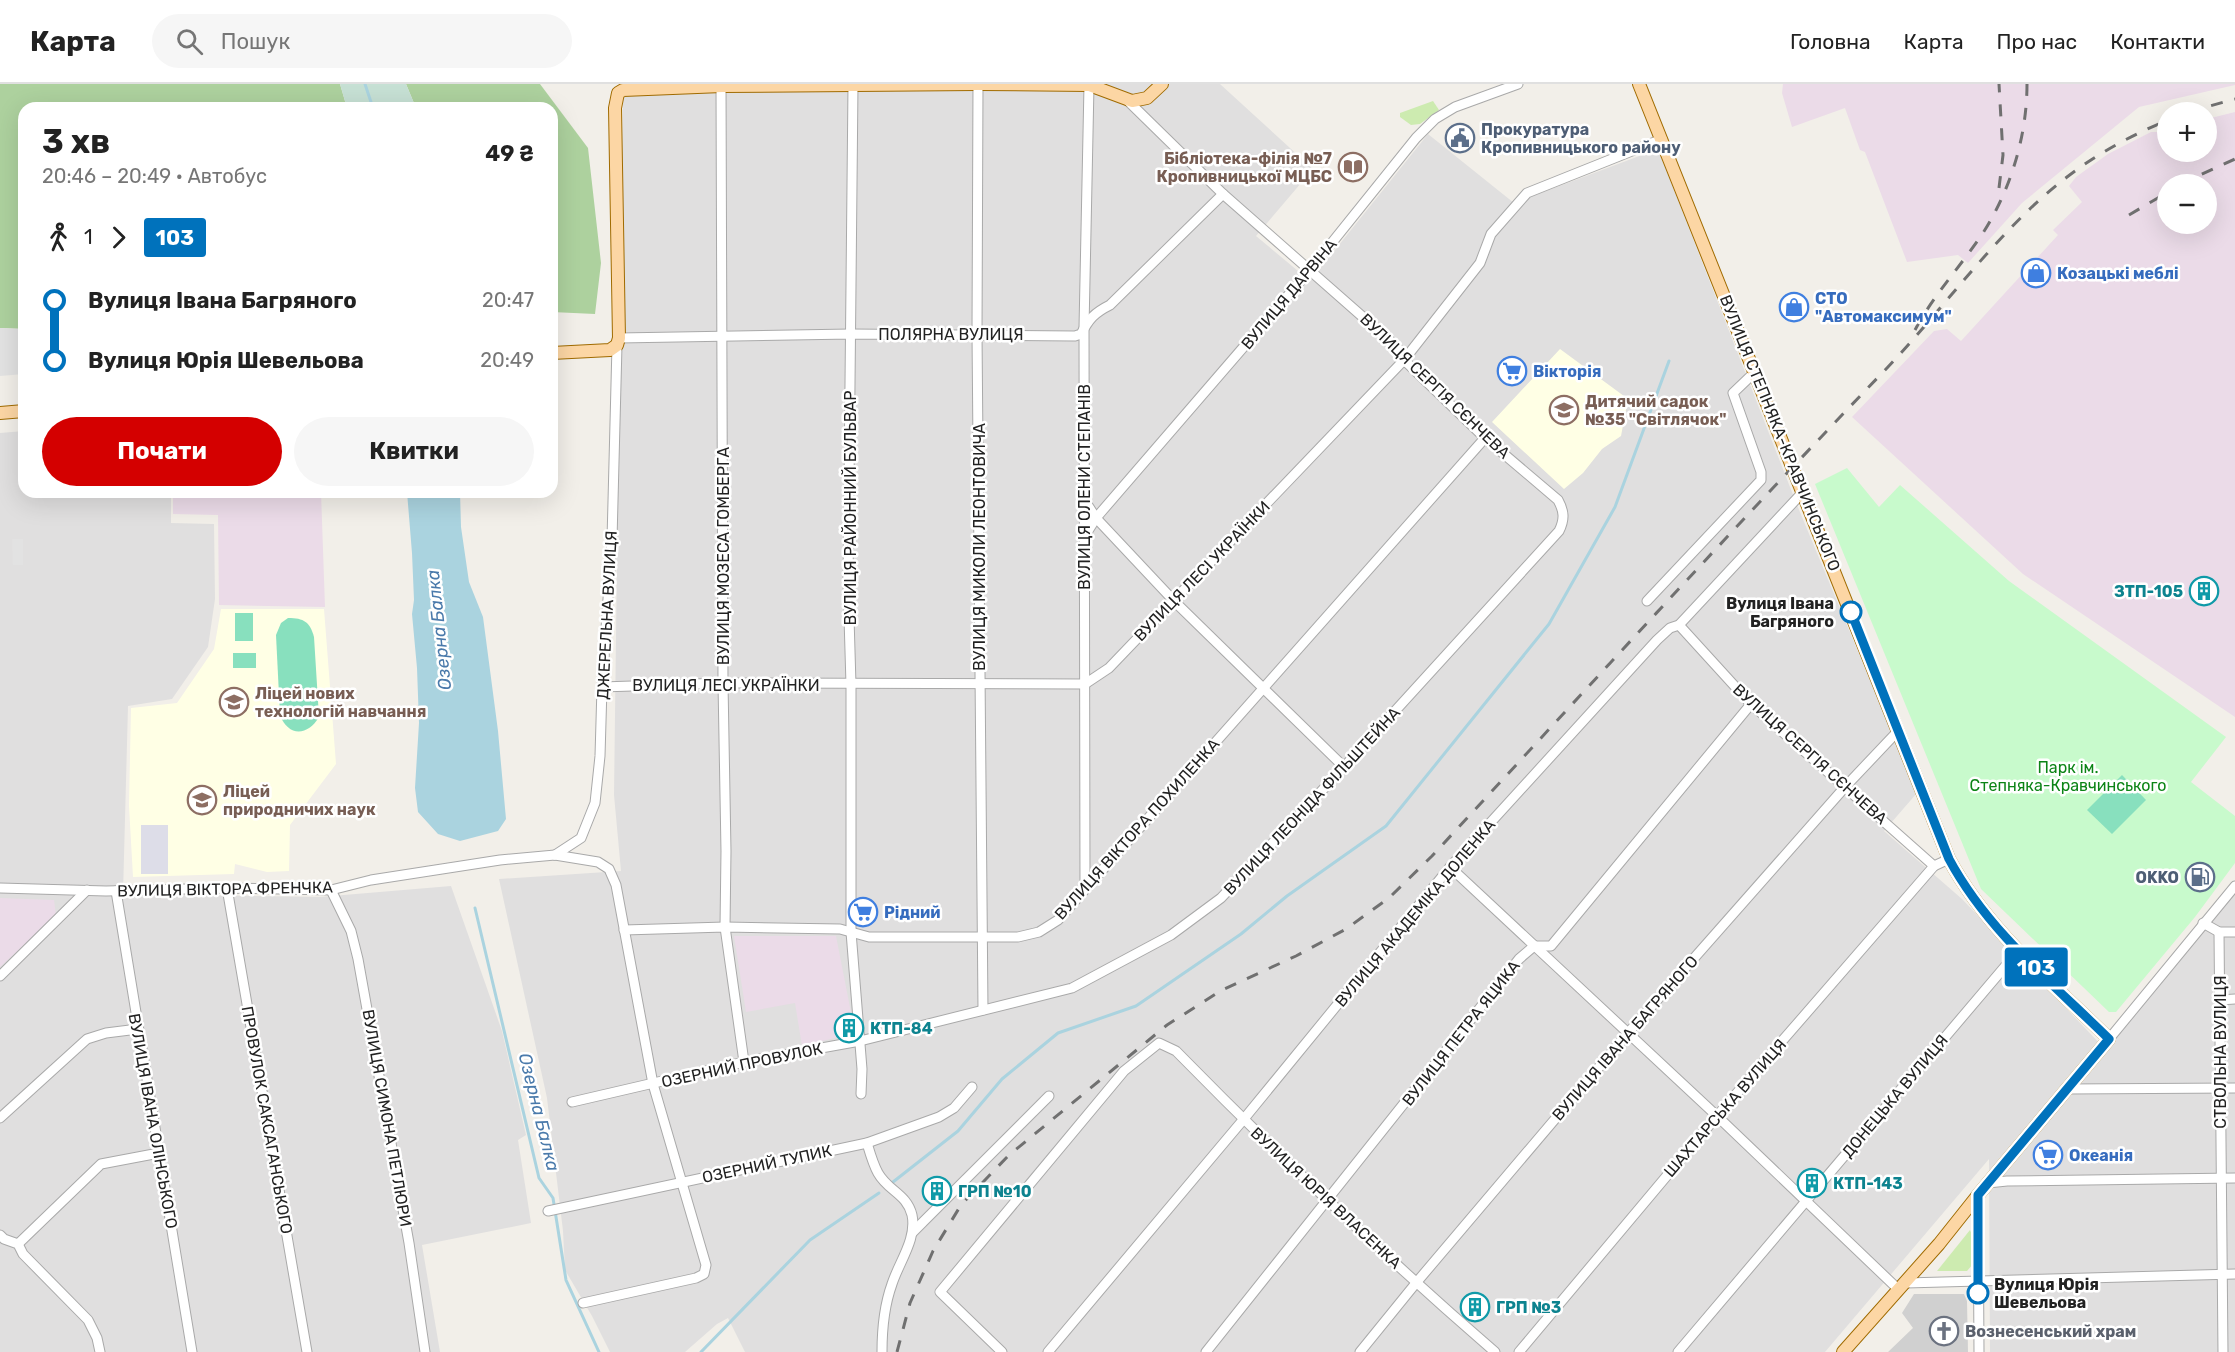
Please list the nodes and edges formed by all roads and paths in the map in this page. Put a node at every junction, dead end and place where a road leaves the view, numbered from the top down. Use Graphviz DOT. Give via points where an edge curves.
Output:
graph roads {
  1 [pos="978,84"];
  2 [pos="1104,84"];
  3 [pos="1162,84"];
  4 [pos="1518,84"];
  5 [pos="1639,84"];
  6 [pos="722,85"];
  7 [pos="853,85"];
  8 [pos="1089,85"];
  9 [pos="618,88"];
  10 [pos="1113,93"];
  11 [pos="1127,100"];
  12 [pos="1662,139"];
  13 [pos="1223,194"];
  14 [pos="1310,270"];
  15 [pos="1084,328"];
  16 [pos="851,334"];
  17 [pos="977,334"];
  18 [pos="722,336"];
  19 [pos="618,341"];
  20 [pos="558,353"];
  21 [pos="1404,360"];
  22 [pos="1755,372"];
  23 [pos="18,412"];
  24 [pos="0,413"];
  25 [pos="1485,438"];
  26 [pos="1802,493"];
  27 [pos="1084,499"];
  28 [pos="1558,500"];
  29 [pos="1096,518"];
  30 [pos="1084,537"];
  31 [pos="1174,601"];
  32 [pos="1647,601"];
  33 [pos="1679,625"];
  34 [pos="723,683"];
  35 [pos="1085,684"];
  36 [pos="851,685"];
  37 [pos="980,685"];
  38 [pos="602,687"];
  39 [pos="1262,688"];
  40 [pos="1750,704"];
  41 [pos="1898,731"];
  42 [pos="1344,767"];
  43 [pos="1845,787"];
  44 [pos="555,855"];
  45 [pos="1949,859"];
  46 [pos="1450,867"];
  47 [pos="1934,867"];
  48 [pos="2235,886"];
  49 [pos="0,888"];
  50 [pos="227,888"];
  51 [pos="1084,888"];
  52 [pos="87,890"];
  53 [pos="331,890"];
  54 [pos="116,891"];
  55 [pos="2203,923"];
  56 [pos="725,927"];
  57 [pos="624,930"];
  58 [pos="851,932"];
  59 [pos="2219,932"];
  60 [pos="2235,932"];
  61 [pos="982,937"];
  62 [pos="1534,946"];
  63 [pos="2019,950"];
  64 [pos="0,976"];
  65 [pos="2235,999"];
  66 [pos="2220,1000"];
  67 [pos="983,1010"];
  68 [pos="138,1029"];
  69 [pos="1628,1033"];
  70 [pos="2109,1039"];
  71 [pos="860,1041"];
  72 [pos="744,1062"];
  73 [pos="653,1084"];
  74 [pos="972,1087"];
  75 [pos="2235,1088"];
  76 [pos="2067,1089"];
  77 [pos="2220,1089"];
  78 [pos="861,1094"];
  79 [pos="1049,1096"];
  80 [pos="572,1102"];
  81 [pos="1717,1116"];
  82 [pos="0,1118"];
  83 [pos="1243,1120"];
  84 [pos="867,1143"];
  85 [pos="159,1153"];
  86 [pos="2221,1178"];
  87 [pos="2235,1178"];
  88 [pos="682,1181"];
  89 [pos="1988,1183"];
  90 [pos="1978,1195"];
  91 [pos="1328,1201"];
  92 [pos="1806,1202"];
  93 [pos="548,1211"];
  94 [pos="913,1232"];
  95 [pos="1,1238"];
  96 [pos="18,1244"];
  97 [pos="2222,1274"];
  98 [pos="2235,1274"];
  99 [pos="1978,1281"];
  100 [pos="1416,1283"];
  101 [pos="1902,1286"];
  102 [pos="583,1303"];
  103 [pos="100,1352"];
  104 [pos="192,1352"];
  105 [pos="307,1352"];
  106 [pos="425,1352"];
  107 [pos="882,1352"];
  108 [pos="1002,1352"];
  109 [pos="1048,1352"];
  110 [pos="1206,1352"];
  111 [pos="1360,1352"];
  112 [pos="1495,1352"];
  113 [pos="1519,1352"];
  114 [pos="1678,1352"];
  115 [pos="1844,1352"];
  116 [pos="1979,1352"];
  117 [pos="2223,1352"];
  1 -- 7 [label="main road"];
  1 -- 8 [label="main road"];
  1 -- 17 [label="street, ВУЛИЦЯ МИКОЛИ ЛЕОНТОВИЧА"];
  2 -- 10 [label="street"];
  3 -- 11 [label="main road" via="1142,101"];
  4 -- 14 [label="street, ВУЛИЦЯ ДАРВІНА" via="1455,107 1435,119"];
  5 -- 12 [label="main road, ВУЛИЦЯ СТЕПНЯКА-КРАВЧИНСЬКОГО"];
  6 -- 7 [label="main road"];
  6 -- 9 [label="main road"];
  6 -- 18 [label="street, ВУЛИЦЯ МОЗЕСА ГОМБЕРГА"];
  7 -- 16 [label="street, ВУЛИЦЯ РАЙОННИЙ БУЛЬВАР"];
  8 -- 10 [label="main road"];
  8 -- 15 [label="street, ВУЛИЦЯ ОЛЕНИ СТЕПАНІВ"];
  9 -- 19 [label="main road, ДЖЕРЕЛЬНА ВУЛИЦЯ"];
  10 -- 11 [label="main road"];
  11 -- 13 [label="street, ВУЛИЦЯ СЕРГІЯ СЄНЧЕВА"];
  12 -- 21 [label="street, ВУЛИЦЯ ЛЕСІ УКРАЇНКИ" via="1527,193 1491,234 1480,263"];
  12 -- 22 [label="main road, ВУЛИЦЯ СТЕПНЯКА-КРАВЧИНСЬКОГО"];
  13 -- 14 [label="street, ВУЛИЦЯ СЕРГІЯ СЄНЧЕВА"];
  13 -- 15 [label="street, ПОЛЯРНА ВУЛИЦЯ" via="1110,305 1094,312"];
  14 -- 21 [label="street, ВУЛИЦЯ СЕРГІЯ СЄНЧЕВА" via="1397,347"];
  14 -- 29 [label="street, ВУЛИЦЯ ДАРВІНА"];
  15 -- 17 [label="street, ПОЛЯРНА ВУЛИЦЯ" via="1075,336"];
  15 -- 27 [label="street, ВУЛИЦЯ ОЛЕНИ СТЕПАНІВ"];
  16 -- 17 [label="street, ПОЛЯРНА ВУЛИЦЯ"];
  16 -- 18 [label="street, ПОЛЯРНА ВУЛИЦЯ"];
  16 -- 36 [label="street, ВУЛИЦЯ РАЙОННИЙ БУЛЬВАР" via="848,583"];
  17 -- 37 [label="street, ВУЛИЦЯ МИКОЛИ ЛЕОНТОВИЧА"];
  18 -- 19 [label="street, ПОЛЯРНА ВУЛИЦЯ"];
  18 -- 34 [label="street, ВУЛИЦЯ МОЗЕСА ГОМБЕРГА"];
  19 -- 20 [label="main road" via="610,350"];
  19 -- 38 [label="street, ДЖЕРЕЛЬНА ВУЛИЦЯ" via="612,540"];
  21 -- 25 [label="street, ВУЛИЦЯ СЕРГІЯ СЄНЧЕВА"];
  21 -- 31 [label="street, ВУЛИЦЯ ЛЕСІ УКРАЇНКИ"];
  22 -- 26 [label="main road, ВУЛИЦЯ СТЕПНЯКА-КРАВЧИНСЬКОГО"];
  22 -- 32 [label="street" via="1734,393 1761,480"];
  23 -- 24 [label="main road"];
  25 -- 28 [label="street, ВУЛИЦЯ СЕРГІЯ СЄНЧЕВА"];
  25 -- 39 [label="street, ВУЛИЦЯ ВІКТОРА ПОХИЛЕНКА"];
  26 -- 33 [label="street, ВУЛИЦЯ АКАДЕМІКА ДОЛЕНКА"];
  26 -- 41 [label="main road, ВУЛИЦЯ СТЕПНЯКА-КРАВЧИНСЬКОГО"];
  27 -- 29 [label="street"];
  27 -- 30 [label="street, ВУЛИЦЯ ОЛЕНИ СТЕПАНІВ"];
  28 -- 42 [label="street, ВУЛИЦЯ ЛЕОНІДА ФІЛЬШТЕЙНА" via="1563,510 1559,531"];
  29 -- 30 [label="street, ВУЛИЦЯ ДАРВІНА"];
  29 -- 31 [label="street"];
  30 -- 35 [label="street, ВУЛИЦЯ ОЛЕНИ СТЕПАНІВ"];
  31 -- 35 [label="street, ВУЛИЦЯ ЛЕСІ УКРАЇНКИ" via="1109,668"];
  31 -- 39 [label="street"];
  33 -- 40 [label="street, ВУЛИЦЯ СЕРГІЯ СЄНЧЕВА"];
  33 -- 46 [label="street, ВУЛИЦЯ АКАДЕМІКА ДОЛЕНКА" via="1657,640"];
  34 -- 36 [label="street, ВУЛИЦЯ ЛЕСІ УКРАЇНКИ"];
  34 -- 38 [label="street, ВУЛИЦЯ ЛЕСІ УКРАЇНКИ"];
  34 -- 56 [label="street, ВУЛИЦЯ МОЗЕСА ГОМБЕРГА"];
  35 -- 37 [label="street, ВУЛИЦЯ ЛЕСІ УКРАЇНКИ"];
  35 -- 51 [label="street, ВУЛИЦЯ ОЛЕНИ СТЕПАНІВ"];
  36 -- 37 [label="street, ВУЛИЦЯ ЛЕСІ УКРАЇНКИ"];
  36 -- 58 [label="street, ВУЛИЦЯ РАЙОННИЙ БУЛЬВАР"];
  37 -- 61 [label="street, ВУЛИЦЯ МИКОЛИ ЛЕОНТОВИЧА"];
  38 -- 44 [label="street, ДЖЕРЕЛЬНА ВУЛИЦЯ" via="595,803 581,838"];
  39 -- 42 [label="street"];
  39 -- 51 [label="street, ВУЛИЦЯ ВІКТОРА ПОХИЛЕНКА"];
  40 -- 43 [label="street, ВУЛИЦЯ СЕРГІЯ СЄНЧЕВА"];
  40 -- 62 [label="street, ВУЛИЦЯ ПЕТРА ЯЦИКА" via="1551,946"];
  41 -- 43 [label="street, ВУЛИЦЯ ІВАНА БАГРЯНОГО"];
  41 -- 45 [label="main road, ВУЛИЦЯ СТЕПНЯКА-КРАВЧИНСЬКОГО"];
  42 -- 67 [label="street, ВУЛИЦЯ ЛЕОНІДА ФІЛЬШТЕЙНА" via="1221,898 1171,935 1072,988"];
  43 -- 47 [label="street, ВУЛИЦЯ СЕРГІЯ СЄНЧЕВА"];
  43 -- 69 [label="street, ВУЛИЦЯ ІВАНА БАГРЯНОГО"];
  44 -- 53 [label="street, ВУЛИЦЯ ВІКТОРА ФРЕНЧКА" via="397,876"];
  44 -- 57 [label="street" via="598,862 609,869"];
  45 -- 47 [label="street"];
  45 -- 63 [label="main road, ВУЛИЦЯ СТЕПНЯКА-КРАВЧИНСЬКОГО" via="1975,902"];
  46 -- 62 [label="street"];
  46 -- 83 [label="street, ВУЛИЦЯ АКАДЕМІКА ДОЛЕНКА"];
  47 -- 81 [label="street, ШАХТАРСЬКА ВУЛИЦЯ"];
  48 -- 55 [label="street"];
  49 -- 52 [label="street, ВУЛИЦЯ ВІКТОРА ФРЕНЧКА"];
  50 -- 53 [label="street, ВУЛИЦЯ ВІКТОРА ФРЕНЧКА"];
  50 -- 54 [label="street, ВУЛИЦЯ ВІКТОРА ФРЕНЧКА"];
  50 -- 105 [label="street, ПРОВУЛОК САКСАГАНСЬКОГО"];
  51 -- 61 [label="street, ВУЛИЦЯ ВІКТОРА ПОХИЛЕНКА" via="1058,920 1039,932 1018,937"];
  52 -- 54 [label="street, ВУЛИЦЯ ВІКТОРА ФРЕНЧКА"];
  52 -- 64 [label="street"];
  53 -- 106 [label="street, ВУЛИЦЯ СИМОНА ПЕТЛЮРИ" via="351,931 358,959"];
  54 -- 68 [label="street, ВУЛИЦЯ ІВАНА ОЛІНСЬКОГО"];
  55 -- 59 [label="street"];
  55 -- 70 [label="street"];
  56 -- 57 [label="street, ВУЛИЦЯ ВІКТОРА ПОХИЛЕНКА"];
  56 -- 58 [label="street, ВУЛИЦЯ ВІКТОРА ПОХИЛЕНКА" via="840,928"];
  56 -- 72 [label="street, ВУЛИЦЯ МОЗЕСА ГОМБЕРГА"];
  57 -- 73 [label="street"];
  58 -- 61 [label="street, ВУЛИЦЯ ВІКТОРА ПОХИЛЕНКА" via="869,937"];
  58 -- 71 [label="street, ВУЛИЦЯ РАЙОННИЙ БУЛЬВАР"];
  59 -- 60 [label="street"];
  59 -- 66 [label="street, СТВОЛЬНА ВУЛИЦЯ"];
  61 -- 67 [label="street, ВУЛИЦЯ МИКОЛИ ЛЕОНТОВИЧА"];
  62 -- 69 [label="street"];
  62 -- 91 [label="street, ВУЛИЦЯ ПЕТРА ЯЦИКА" via="1519,959"];
  63 -- 70 [label="main road, ВУЛИЦЯ СТЕПНЯКА-КРАВЧИНСЬКОГО"];
  63 -- 92 [label="street, ДОНЕЦЬКА ВУЛИЦЯ"];
  65 -- 66 [label="street"];
  66 -- 77 [label="street, СТВОЛЬНА ВУЛИЦЯ"];
  67 -- 71 [label="street, ОЗЕРНИЙ ПРОВУЛОК"];
  68 -- 82 [label="street" via="87,1039"];
  68 -- 85 [label="street, ВУЛИЦЯ ІВАНА ОЛІНСЬКОГО"];
  69 -- 81 [label="street"];
  69 -- 100 [label="street, ВУЛИЦЯ ІВАНА БАГРЯНОГО"];
  70 -- 76 [label="main road"];
  71 -- 72 [label="street, ОЗЕРНИЙ ПРОВУЛОК"];
  71 -- 78 [label="street, ВУЛИЦЯ РАЙОННИЙ БУЛЬВАР"];
  72 -- 73 [label="street, ОЗЕРНИЙ ПРОВУЛОК"];
  73 -- 80 [label="street, ОЗЕРНИЙ ПРОВУЛОК"];
  73 -- 88 [label="street"];
  74 -- 84 [label="street, ОЗЕРНИЙ ТУПИК" via="954,1108 939,1117"];
  75 -- 77 [label="street"];
  76 -- 77 [label="street"];
  76 -- 89 [label="main road"];
  77 -- 86 [label="street, СТВОЛЬНА ВУЛИЦЯ"];
  79 -- 94 [label="street"];
  81 -- 92 [label="street"];
  81 -- 113 [label="street, ШАХТАРСЬКА ВУЛИЦЯ"];
  83 -- 91 [label="street, ВУЛИЦЯ ЮРІЯ ВЛАСЕНКА"];
  83 -- 108 [label="street, ВУЛИЦЯ ЮРІЯ ВЛАСЕНКА" via="1176,1051 1159,1043 1124,1071 940,1292"];
  83 -- 109 [label="street, ВУЛИЦЯ АКАДЕМІКА ДОЛЕНКА"];
  84 -- 88 [label="street, ОЗЕРНИЙ ТУПИК"];
  84 -- 94 [label="street" via="878,1174 908,1202"];
  85 -- 96 [label="street" via="101,1164"];
  85 -- 104 [label="street, ВУЛИЦЯ ІВАНА ОЛІНСЬКОГО"];
  86 -- 87 [label="street"];
  86 -- 89 [label="street"];
  86 -- 97 [label="street, СТВОЛЬНА ВУЛИЦЯ"];
  88 -- 93 [label="street, ОЗЕРНИЙ ТУПИК"];
  88 -- 102 [label="street" via="706,1265 704,1274"];
  89 -- 90 [label="main road"];
  90 -- 99 [label="street"];
  90 -- 101 [label="main road"];
  91 -- 100 [label="street, ВУЛИЦЯ ЮРІЯ ВЛАСЕНКА"];
  91 -- 110 [label="street, ВУЛИЦЯ ПЕТРА ЯЦИКА"];
  92 -- 101 [label="street"];
  92 -- 114 [label="street, ДОНЕЦЬКА ВУЛИЦЯ"];
  94 -- 107 [label="street" via="891,1286 883,1318"];
  95 -- 96 [label="street"];
  96 -- 103 [label="street" via="88,1320"];
  97 -- 98 [label="street"];
  97 -- 99 [label="street"];
  97 -- 117 [label="street, СТВОЛЬНА ВУЛИЦЯ"];
  99 -- 101 [label="street"];
  99 -- 116 [label="street"];
  100 -- 111 [label="street, ВУЛИЦЯ ІВАНА БАГРЯНОГО"];
  100 -- 112 [label="street, ВУЛИЦЯ ЮРІЯ ВЛАСЕНКА"];
  101 -- 115 [label="main road"];
}
